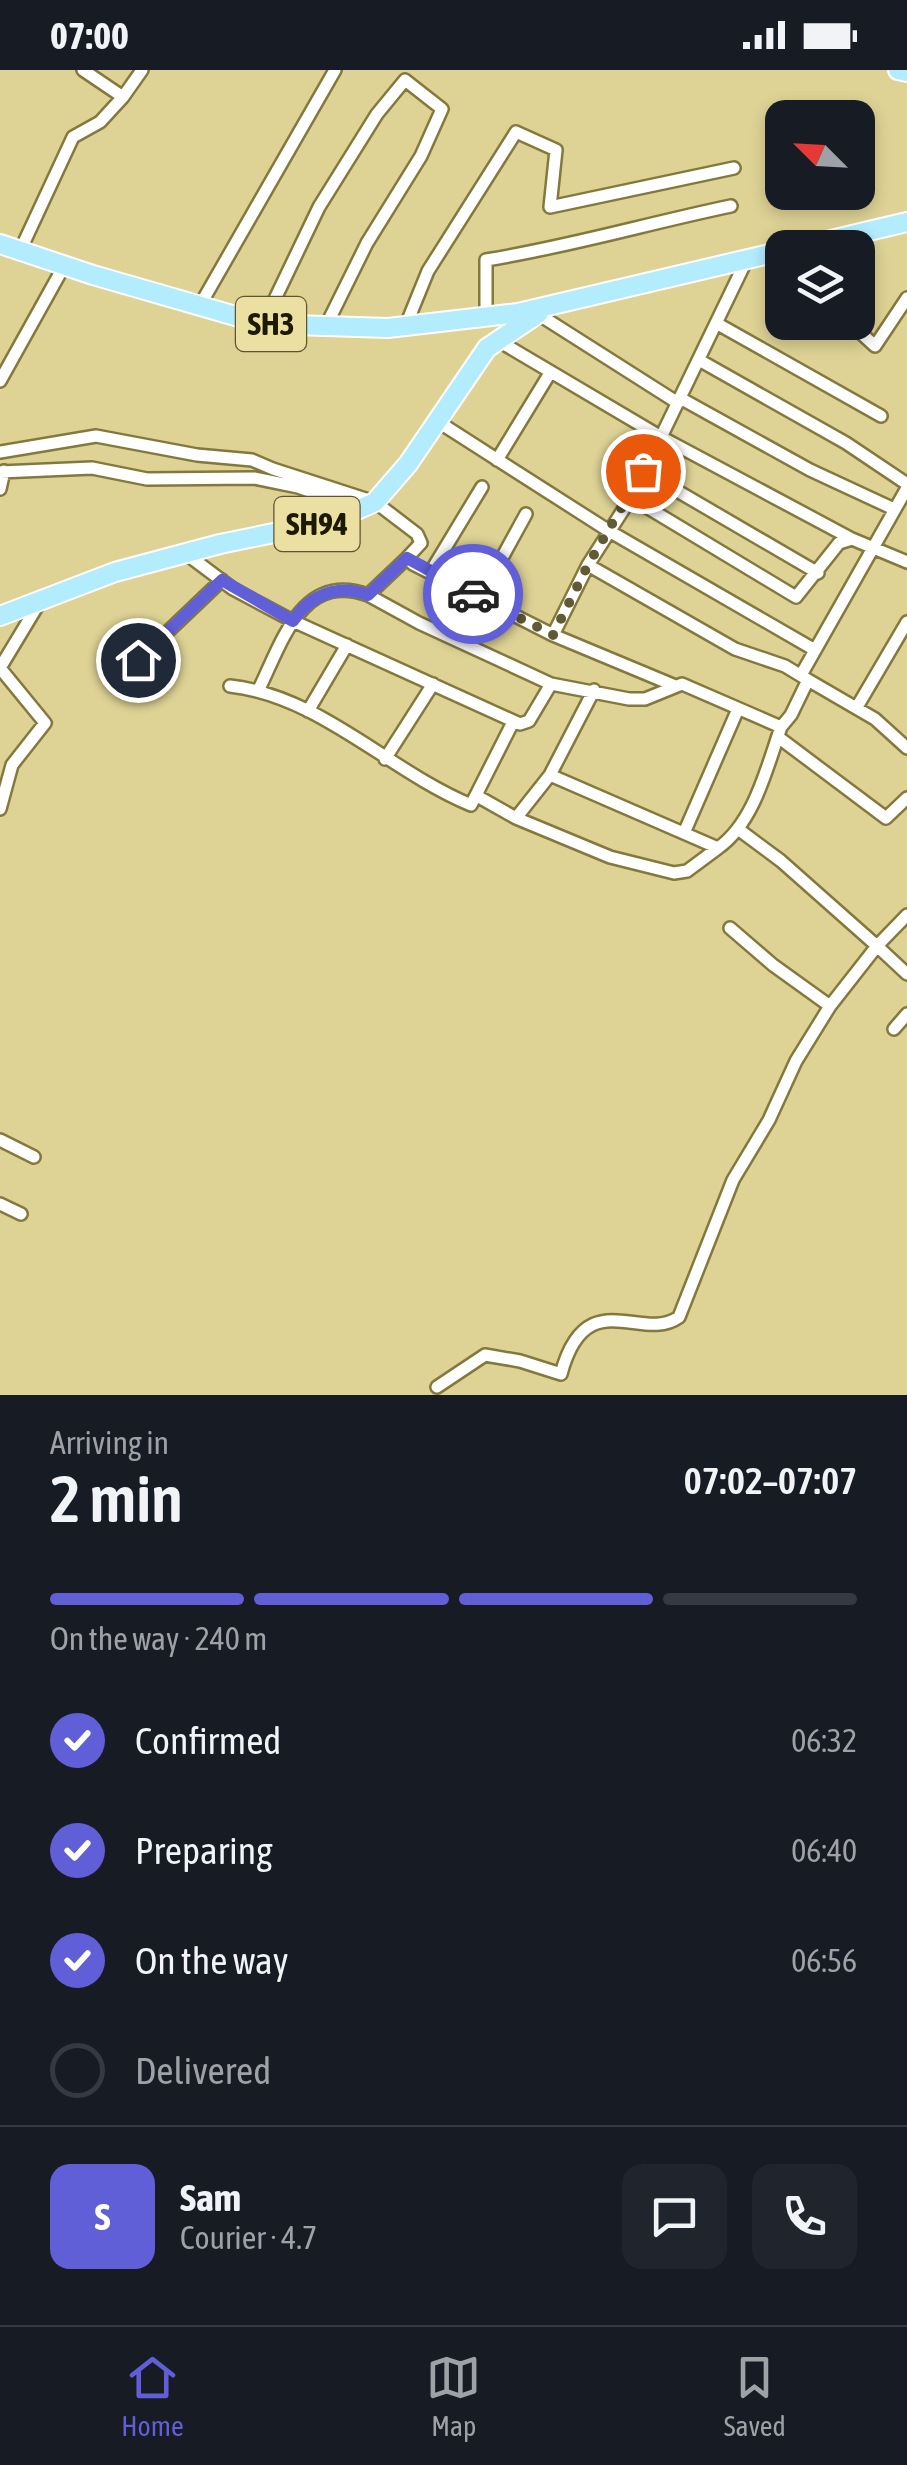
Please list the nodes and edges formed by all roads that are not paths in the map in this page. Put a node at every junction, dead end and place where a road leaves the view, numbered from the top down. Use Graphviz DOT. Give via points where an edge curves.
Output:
graph roads {
  1 [pos="83,70"];
  2 [pos="142,70"];
  3 [pos="335,70"];
  4 [pos="898,70"];
  5 [pos="907,72"];
  6 [pos="122,97"];
  7 [pos="734,168"];
  8 [pos="731,206"];
  9 [pos="903,226"];
  10 [pos="875,232"];
  11 [pos="0,244"];
  12 [pos="20,251"];
  13 [pos="765,255"];
  14 [pos="746,259"];
  15 [pos="64,266"];
  16 [pos="907,298"];
  17 [pos="198,307"];
  18 [pos="545,309"];
  19 [pos="486,316"];
  20 [pos="716,323"];
  21 [pos="263,324"];
  22 [pos="326,326"];
  23 [pos="406,326"];
  24 [pos="497,340"];
  25 [pos="868,340"];
  26 [pos="699,360"];
  27 [pos="550,372"];
  28 [pos="0,381"];
  29 [pos="679,401"];
  30 [pos="880,416"];
  31 [pos="438,421"];
  32 [pos="661,437"];
  33 [pos="0,452"];
  34 [pos="497,460"];
  35 [pos="643,471"];
  36 [pos="2,472"];
  37 [pos="907,486"];
  38 [pos="482,487"];
  39 [pos="0,489"];
  40 [pos="630,497"];
  41 [pos="368,505"];
  42 [pos="894,509"];
  43 [pos="526,514"];
  44 [pos="609,532"];
  45 [pos="852,538"];
  46 [pos="874,548"];
  47 [pos="185,553"];
  48 [pos="407,558"];
  49 [pos="907,562"];
  50 [pos="588,565"];
  51 [pos="430,572"];
  52 [pos="818,573"];
  53 [pos="222,580"];
  54 [pos="368,595"];
  55 [pos="480,598"];
  56 [pos="40,600"];
  57 [pos="2,613"];
  58 [pos="293,621"];
  59 [pos="907,622"];
  60 [pos="553,635"];
  61 [pos="346,645"];
  62 [pos="815,650"];
  63 [pos="138,660"];
  64 [pos="0,668"];
  65 [pos="805,678"];
  66 [pos="433,684"];
  67 [pos="551,684"];
  68 [pos="673,685"];
  69 [pos="230,686"];
  70 [pos="260,689"];
  71 [pos="594,690"];
  72 [pos="857,707"];
  73 [pos="738,709"];
  74 [pos="308,712"];
  75 [pos="514,722"];
  76 [pos="779,732"];
  77 [pos="907,748"];
  78 [pos="386,758"];
  79 [pos="550,775"];
  80 [pos="477,796"];
  81 [pos="907,798"];
  82 [pos="0,809"];
  83 [pos="516,818"];
  84 [pos="738,829"];
  85 [pos="684,833"];
  86 [pos="718,848"];
  87 [pos="907,915"];
  88 [pos="730,928"];
  89 [pos="878,946"];
  90 [pos="907,974"];
  91 [pos="830,1006"];
  92 [pos="907,1014"];
  93 [pos="894,1029"];
  94 [pos="0,1140"];
  95 [pos="34,1157"];
  96 [pos="0,1204"];
  97 [pos="21,1214"];
  98 [pos="437,1387"];
  1 -- 6 [label="street"];
  2 -- 6 [label="street"];
  3 -- 17 [label="street"];
  4 -- 5 [label="main road"];
  6 -- 12 [label="street" via="100,122 73,138"];
  7 -- 23 [label="street" via="550,208 556,150 516,132 428,271"];
  8 -- 19 [label="street" via="486,260"];
  9 -- 10 [label="main road"];
  11 -- 12 [label="main road, SH3"];
  12 -- 15 [label="main road, SH3"];
  13 -- 14 [label="main road, SH3"];
  14 -- 18 [label="main road, SH3"];
  14 -- 20 [label="street"];
  15 -- 17 [label="main road, SH3"];
  15 -- 28 [label="street"];
  16 -- 25 [label="street" via="874,346"];
  17 -- 21 [label="main road, SH3"];
  18 -- 19 [label="main road, SH3"];
  18 -- 24 [label="main road, SH94"];
  18 -- 29 [label="street"];
  19 -- 23 [label="main road, SH3"];
  20 -- 26 [label="street"];
  20 -- 30 [label="street"];
  21 -- 22 [label="main road, SH3"];
  21 -- 22 [label="street" via="319,207 405,80 442,109"];
  22 -- 23 [label="main road, SH3"];
  24 -- 27 [label="street"];
  24 -- 31 [label="main road, SH94"];
  26 -- 29 [label="street"];
  26 -- 37 [label="street" via="846,443"];
  27 -- 32 [label="street"];
  27 -- 34 [label="street"];
  29 -- 32 [label="street"];
  29 -- 42 [label="street"];
  31 -- 34 [label="street"];
  31 -- 41 [label="main road, SH94"];
  32 -- 35 [label="street"];
  32 -- 45 [label="street"];
  33 -- 41 [label="street" via="96,436 252,460"];
  34 -- 44 [label="street"];
  35 -- 40 [label="street"];
  35 -- 52 [label="street"];
  36 -- 39 [label="street"];
  36 -- 41 [label="street" via="92,468 147,479 254,478"];
  37 -- 42 [label="street"];
  38 -- 51 [label="street"];
  40 -- 44 [label="street"];
  40 -- 52 [label="street" via="796,597"];
  41 -- 47 [label="main road, SH94" via="332,520"];
  41 -- 48 [label="street" via="417,534 421,543"];
  42 -- 46 [label="street"];
  43 -- 55 [label="street"];
  44 -- 50 [label="street"];
  44 -- 62 [label="street"];
  45 -- 46 [label="street"];
  45 -- 52 [label="street" via="839,543"];
  46 -- 49 [label="street"];
  46 -- 62 [label="street"];
  47 -- 53 [label="street"];
  47 -- 56 [label="main road, SH94"];
  48 -- 51 [label="street"];
  48 -- 54 [label="street"];
  50 -- 60 [label="street"];
  50 -- 65 [label="street" via="735,649"];
  51 -- 55 [label="street"];
  53 -- 58 [label="street"];
  53 -- 63 [label="street"];
  54 -- 58 [label="street" via="348,588 331,592"];
  54 -- 67 [label="street"];
  55 -- 60 [label="street"];
  56 -- 57 [label="main road, SH94"];
  56 -- 64 [label="street"];
  58 -- 61 [label="street"];
  58 -- 70 [label="street"];
  59 -- 72 [label="street"];
  60 -- 68 [label="street"];
  61 -- 66 [label="street"];
  61 -- 74 [label="street"];
  62 -- 65 [label="street"];
  64 -- 82 [label="street" via="45,723 12,765"];
  65 -- 72 [label="street"];
  65 -- 76 [label="street"];
  66 -- 75 [label="street"];
  66 -- 78 [label="street"];
  67 -- 71 [label="street"];
  67 -- 75 [label="street" via="530,722"];
  68 -- 71 [label="street" via="645,699"];
  68 -- 73 [label="street"];
  69 -- 70 [label="street"];
  70 -- 74 [label="street"];
  71 -- 79 [label="street"];
  72 -- 77 [label="street"];
  73 -- 76 [label="street"];
  73 -- 85 [label="street"];
  74 -- 78 [label="street"];
  75 -- 80 [label="street"];
  76 -- 81 [label="street" via="886,818"];
  76 -- 84 [label="street"];
  78 -- 80 [label="street" via="458,800 471,804"];
  79 -- 83 [label="street"];
  79 -- 85 [label="street"];
  80 -- 83 [label="street"];
  83 -- 86 [label="street" via="674,874"];
  84 -- 86 [label="street"];
  84 -- 89 [label="street"];
  85 -- 86 [label="street"];
  87 -- 89 [label="street"];
  88 -- 91 [label="street"];
  89 -- 90 [label="street"];
  89 -- 91 [label="street"];
  91 -- 98 [label="street" via="732,1180 679,1317 670,1323 597,1322 572,1345 561,1374 485,1355"];
  92 -- 93 [label="street"];
  94 -- 95 [label="street"];
  96 -- 97 [label="street"];
}
